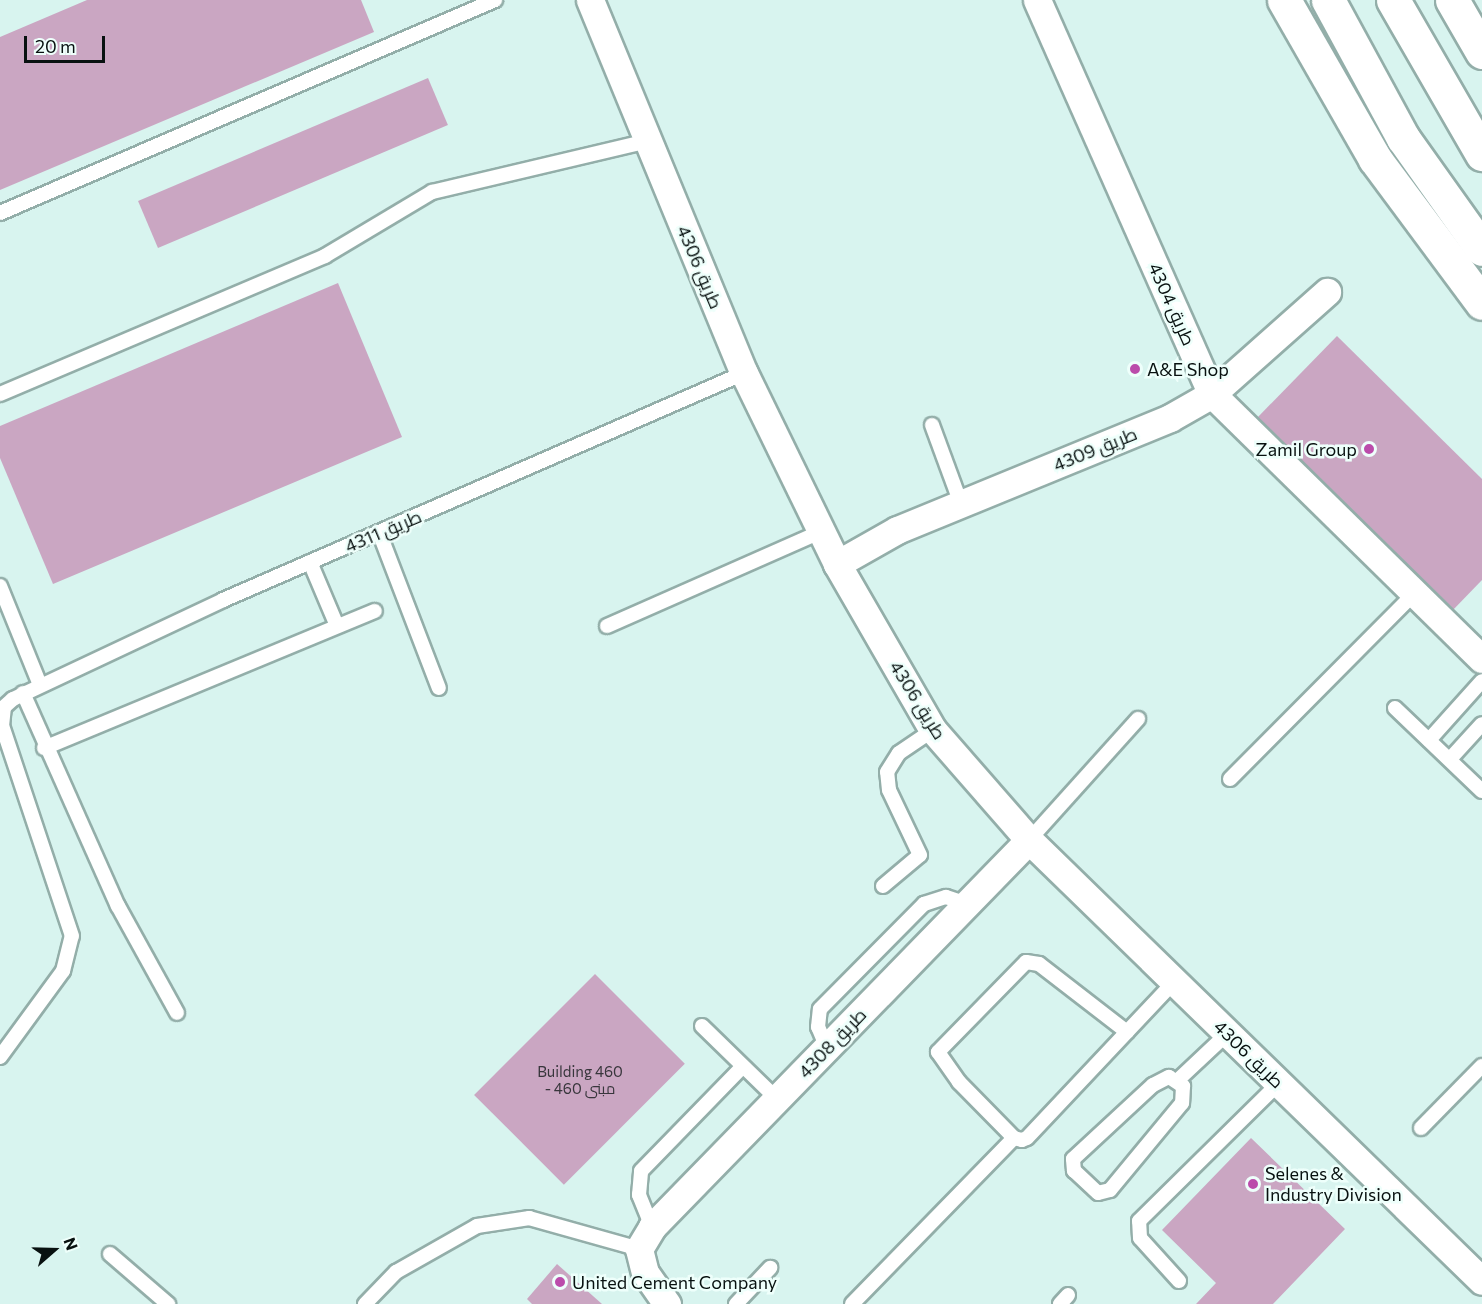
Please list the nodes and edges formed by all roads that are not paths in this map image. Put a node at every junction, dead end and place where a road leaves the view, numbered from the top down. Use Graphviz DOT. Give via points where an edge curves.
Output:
graph roads {
  1 [pos="495,0"];
  2 [pos="590,0"];
  3 [pos="1037,0"];
  4 [pos="1284,0"];
  5 [pos="1328,0"];
  6 [pos="1392,0"];
  7 [pos="1452,0"];
  8 [pos="1482,52"];
  9 [pos="648,141"];
  10 [pos="1482,153"];
  11 [pos="0,213"];
  12 [pos="1482,249"];
  13 [pos="1327,292"];
  14 [pos="1482,303"];
  15 [pos="744,374"];
  16 [pos="0,394"];
  17 [pos="1212,394"];
  18 [pos="932,425"];
  19 [pos="961,504"];
  20 [pos="822,531"];
  21 [pos="379,532"];
  22 [pos="310,562"];
  23 [pos="837,564"];
  24 [pos="0,586"];
  25 [pos="1415,593"];
  26 [pos="375,611"];
  27 [pos="337,626"];
  28 [pos="607,626"];
  29 [pos="1482,659"];
  30 [pos="1482,681"];
  31 [pos="40,685"];
  32 [pos="439,688"];
  33 [pos="23,693"];
  34 [pos="1395,708"];
  35 [pos="1138,719"];
  36 [pos="1482,724"];
  37 [pos="933,730"];
  38 [pos="1429,740"];
  39 [pos="44,748"];
  40 [pos="1450,759"];
  41 [pos="1230,779"];
  42 [pos="1482,791"];
  43 [pos="1029,840"];
  44 [pos="884,886"];
  45 [pos="1174,981"];
  46 [pos="177,1013"];
  47 [pos="702,1026"];
  48 [pos="1127,1032"];
  49 [pos="1228,1033"];
  50 [pos="0,1058"];
  51 [pos="743,1065"];
  52 [pos="1482,1066"];
  53 [pos="1179,1079"];
  54 [pos="1279,1083"];
  55 [pos="777,1099"];
  56 [pos="1421,1128"];
  57 [pos="1014,1138"];
  58 [pos="646,1238"];
  59 [pos="110,1254"];
  60 [pos="770,1268"];
  61 [pos="1179,1281"];
  62 [pos="1482,1281"];
  63 [pos="168,1304"];
  64 [pos="365,1304"];
  65 [pos="667,1304"];
  66 [pos="736,1304"];
  67 [pos="852,1304"];
  1 -- 11 [label="lane"];
  2 -- 9 [label="street, طريق 4306"];
  3 -- 17 [label="street, طريق 4304"];
  4 -- 14 [label="highway" via="1375,159"];
  5 -- 12 [label="highway" via="1403,138"];
  6 -- 10 [label="highway"];
  7 -- 8 [label="highway"];
  9 -- 15 [label="street, طريق 4306"];
  9 -- 16 [label="lane" via="432,192 325,256"];
  13 -- 17 [label="street, طريق 4309"];
  15 -- 20 [label="street, طريق 4306"];
  15 -- 21 [label="lane, طريق 4311"];
  17 -- 19 [label="street, طريق 4309" via="1170,418"];
  17 -- 25 [label="street, طريق 4304"];
  18 -- 19 [label="lane"];
  19 -- 23 [label="street, طريق 4309" via="897,530"];
  20 -- 23 [label="street, طريق 4306"];
  20 -- 28 [label="lane"];
  21 -- 22 [label="lane, طريق 4311"];
  21 -- 32 [label="lane"];
  22 -- 27 [label="lane"];
  22 -- 31 [label="lane, طريق 4311"];
  23 -- 37 [label="street, طريق 4306"];
  24 -- 31 [label="lane"];
  25 -- 29 [label="street, طريق 4304"];
  25 -- 41 [label="lane"];
  26 -- 27 [label="lane"];
  27 -- 39 [label="lane"];
  30 -- 38 [label="lane"];
  31 -- 33 [label="lane, طريق 4311"];
  33 -- 39 [label="lane"];
  33 -- 50 [label="lane" via="4,708 2,726 72,936 72,949 63,971"];
  34 -- 38 [label="lane"];
  35 -- 43 [label="lane"];
  36 -- 40 [label="lane"];
  37 -- 43 [label="street, طريق 4306"];
  37 -- 44 [label="lane" via="899,753 888,772 889,790 920,855"];
  38 -- 40 [label="lane"];
  39 -- 46 [label="lane" via="118,906"];
  40 -- 42 [label="lane"];
  43 -- 45 [label="street, طريق 4306"];
  43 -- 55 [label="street, طريق 4308"];
  45 -- 48 [label="lane"];
  45 -- 49 [label="street, طريق 4306"];
  47 -- 51 [label="lane"];
  48 -- 57 [label="lane" via="1027,1137"];
  48 -- 57 [label="lane" via="1039,964 1026,962 1014,970 938,1052"];
  49 -- 53 [label="lane"];
  49 -- 54 [label="street, طريق 4306"];
  51 -- 55 [label="lane"];
  51 -- 58 [label="lane" via="641,1171 639,1195"];
  52 -- 56 [label="lane"];
  53 -- 53 [label="lane" via="1153,1085 1073,1159 1074,1171 1098,1193 1110,1190 1182,1102"];
  54 -- 61 [label="lane" via="1139,1221 1140,1238"];
  54 -- 62 [label="street, طريق 4306"];
  55 -- 58 [label="street, طريق 4308"];
  57 -- 67 [label="lane"];
  58 -- 64 [label="lane" via="529,1218 477,1226 396,1272"];
  58 -- 65 [label="street" via="645,1273"];
  59 -- 63 [label="lane"];
  60 -- 66 [label="lane"];
}
